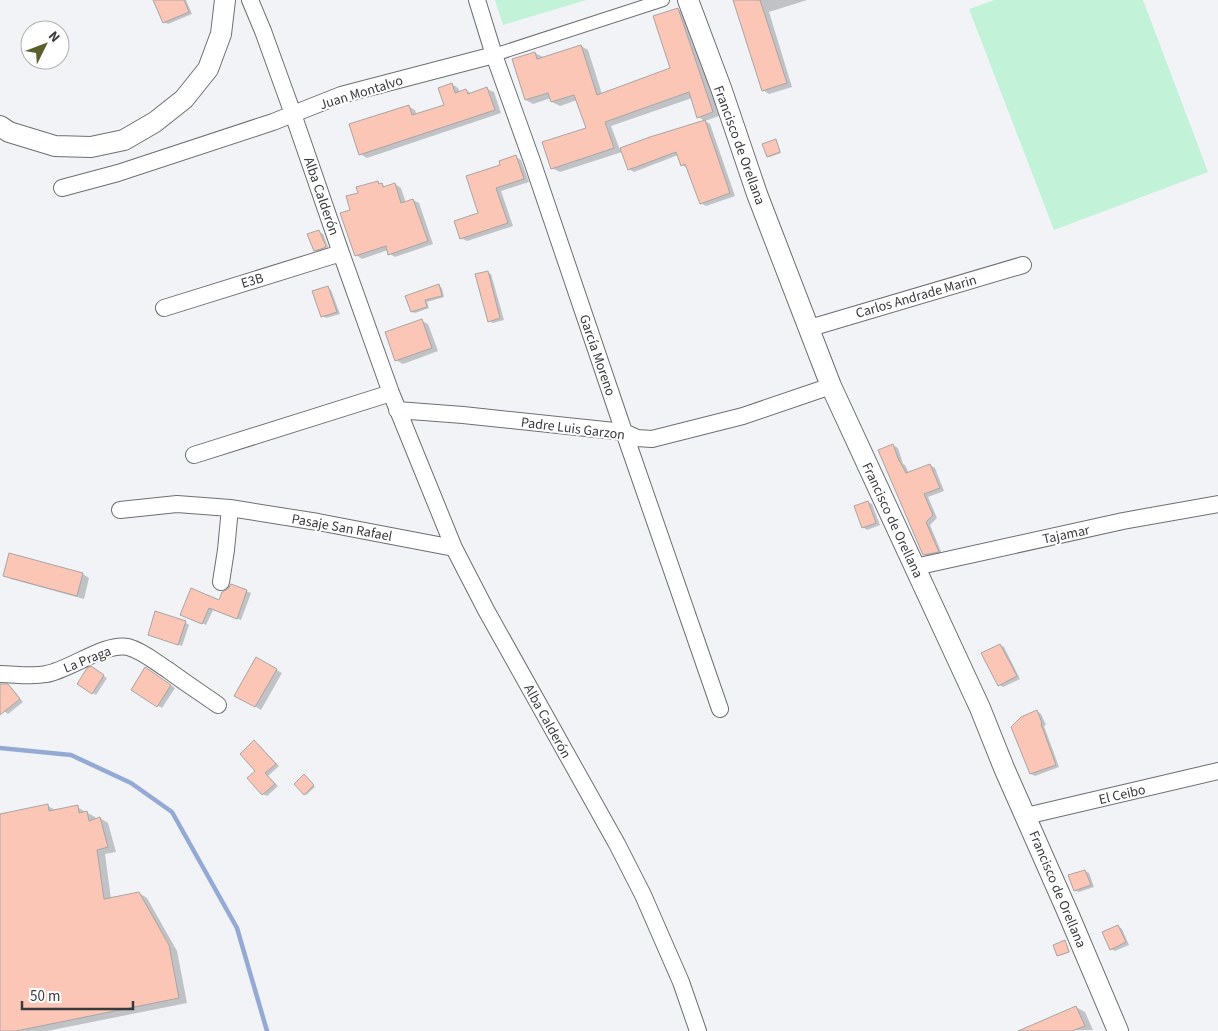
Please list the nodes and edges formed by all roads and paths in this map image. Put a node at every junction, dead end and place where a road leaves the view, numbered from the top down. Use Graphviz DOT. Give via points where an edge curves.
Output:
graph roads {
  1 [pos="225,0"];
  2 [pos="250,0"];
  3 [pos="477,0"];
  4 [pos="662,0"];
  5 [pos="688,0"];
  6 [pos="494,54"];
  7 [pos="293,114"];
  8 [pos="0,126"];
  9 [pos="62,188"];
  10 [pos="341,253"];
  11 [pos="1024,265"];
  12 [pos="164,308"];
  13 [pos="810,328"];
  14 [pos="831,386"];
  15 [pos="390,393"];
  16 [pos="397,410"];
  17 [pos="624,432"];
  18 [pos="194,455"];
  19 [pos="1218,504"];
  20 [pos="230,508"];
  21 [pos="120,510"];
  22 [pos="454,548"];
  23 [pos="915,567"];
  24 [pos="221,582"];
  25 [pos="0,674"];
  26 [pos="218,705"];
  27 [pos="720,709"];
  28 [pos="1218,771"];
  29 [pos="1026,816"];
  30 [pos="698,1031"];
  31 [pos="1118,1031"];
  1 -- 8 [label="street" via="221,34 208,69 184,99 155,122 124,140 91,147 55,146 9,132"];
  2 -- 7 [label="street, Alba Calderón"];
  3 -- 6 [label="street, García Moreno"];
  4 -- 6 [label="street, Juan Montalvo"];
  5 -- 13 [label="street, Francisco de Orellana" via="757,194"];
  6 -- 7 [label="street, Juan Montalvo" via="341,95"];
  6 -- 17 [label="street, García Moreno"];
  7 -- 9 [label="street, Juan Montalvo" via="118,173"];
  7 -- 10 [label="street, Alba Calderón"];
  10 -- 12 [label="street, E3B"];
  10 -- 15 [label="street, Alba Calderón"];
  11 -- 13 [label="street, Carlos Andrade Marin"];
  13 -- 14 [label="street, Francisco de Orellana"];
  14 -- 17 [label="street, Padre Luis Garzon" via="743,416 652,439 637,438"];
  14 -- 23 [label="street, Francisco de Orellana"];
  15 -- 16 [label="street, Alba Calderón"];
  15 -- 18 [label="street"];
  16 -- 17 [label="street, Padre Luis Garzon"];
  16 -- 22 [label="street, Alba Calderón"];
  17 -- 27 [label="street, García Moreno"];
  19 -- 23 [label="street, Tajamar" via="1123,521"];
  20 -- 21 [label="street, Pasaje San Rafael" via="177,504"];
  20 -- 22 [label="street, Pasaje San Rafael"];
  20 -- 24 [label="street"];
  22 -- 30 [label="street, Alba Calderón" via="643,895 681,982"];
  23 -- 29 [label="street, Francisco de Orellana"];
  25 -- 26 [label="street, La Praga" via="46,674 105,650 128,647 143,653"];
  28 -- 29 [label="street, El Ceibo"];
  29 -- 31 [label="street, Francisco de Orellana"];
}
